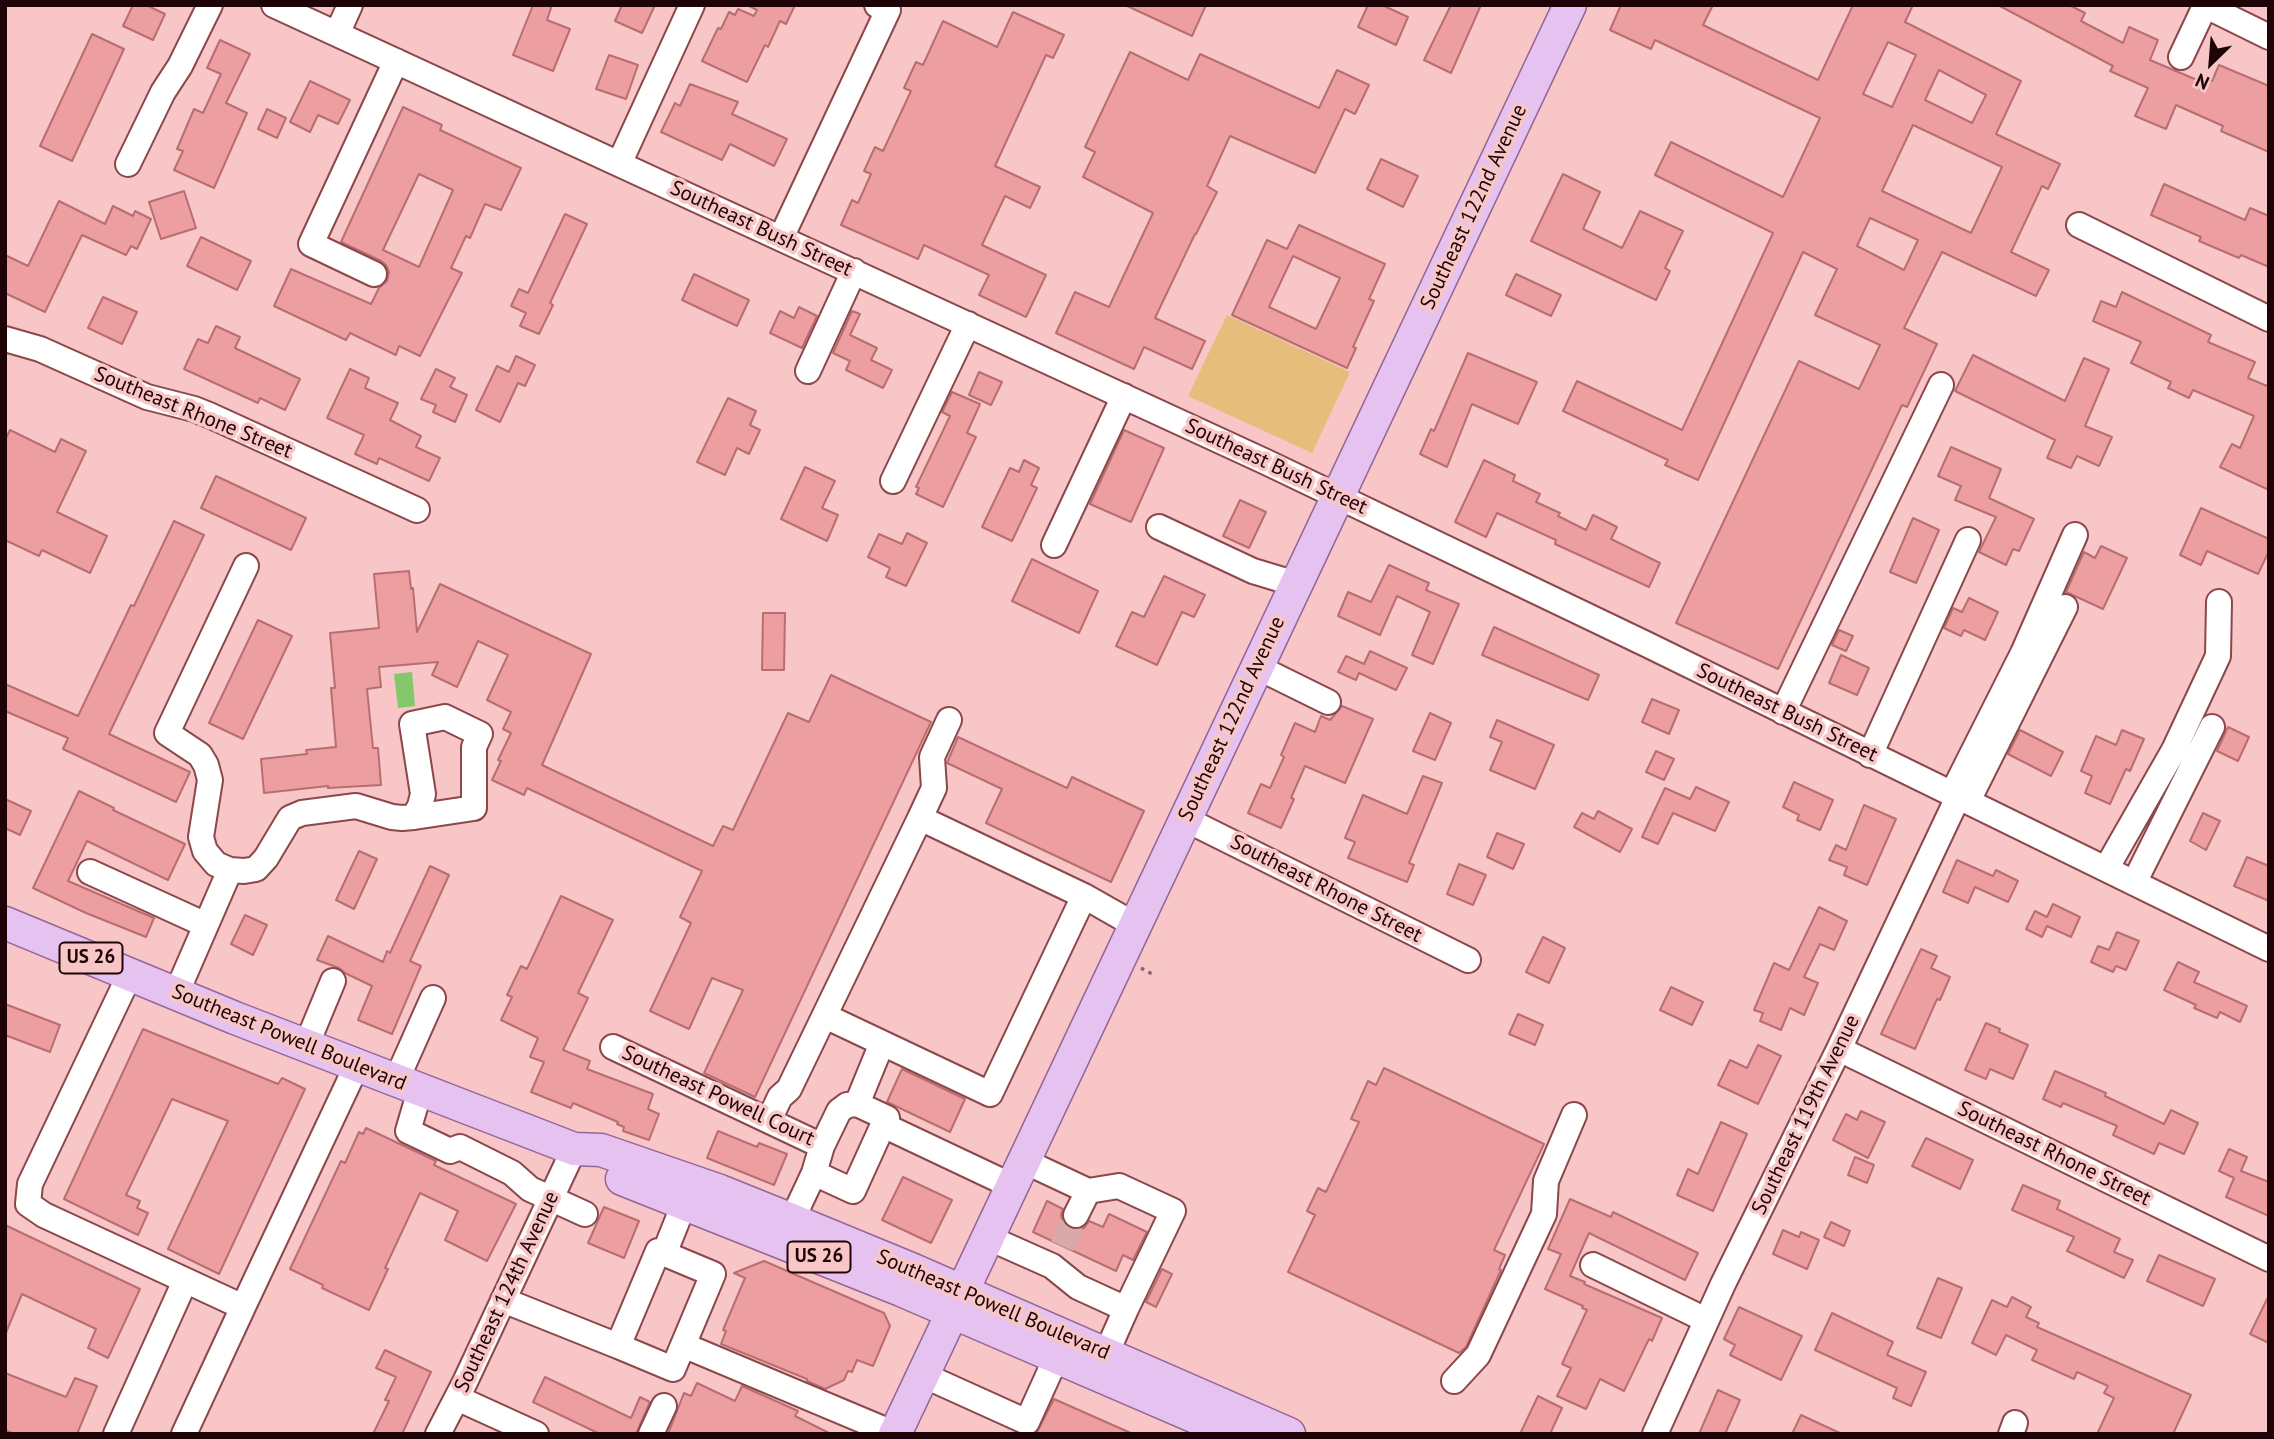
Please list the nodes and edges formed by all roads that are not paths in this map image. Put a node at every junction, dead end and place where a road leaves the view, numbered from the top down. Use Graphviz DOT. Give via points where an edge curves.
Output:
graph roads {
  1 [pos="210,5"];
  2 [pos="274,5"];
  3 [pos="350,5"];
  4 [pos="692,5"];
  5 [pos="877,5"];
  6 [pos="1570,5"];
  7 [pos="2205,5"];
  8 [pos="337,34"];
  9 [pos="2269,37"];
  10 [pos="2181,57"];
  11 [pos="396,61"];
  12 [pos="619,163"];
  13 [pos="128,164"];
  14 [pos="2080,225"];
  15 [pos="781,238"];
  16 [pos="854,271"];
  17 [pos="374,274"];
  18 [pos="2269,320"];
  19 [pos="968,324"];
  20 [pos="5,339"];
  21 [pos="808,371"];
  22 [pos="1941,385"];
  23 [pos="1124,396"];
  24 [pos="893,481"];
  25 [pos="1337,496"];
  26 [pos="417,510"];
  27 [pos="1159,527"];
  28 [pos="2075,536"];
  29 [pos="1968,540"];
  30 [pos="1054,545"];
  31 [pos="246,566"];
  32 [pos="1296,584"];
  33 [pos="2220,602"];
  34 [pos="2065,607"];
  35 [pos="1257,667"];
  36 [pos="1328,702"];
  37 [pos="1783,712"];
  38 [pos="949,720"];
  39 [pos="2212,727"];
  40 [pos="1870,755"];
  41 [pos="1959,797"];
  42 [pos="414,817"];
  43 [pos="920,818"];
  44 [pos="1185,819"];
  45 [pos="2106,869"];
  46 [pos="230,870"];
  47 [pos="90,872"];
  48 [pos="2134,883"];
  49 [pos="1084,896"];
  50 [pos="5,923"];
  51 [pos="206,925"];
  52 [pos="1135,925"];
  53 [pos="2269,949"];
  54 [pos="1468,960"];
  55 [pos="130,974"];
  56 [pos="333,981"];
  57 [pos="176,994"];
  58 [pos="433,998"];
  59 [pos="825,1016"];
  60 [pos="882,1043"];
  61 [pos="306,1046"];
  62 [pos="613,1047"];
  63 [pos="1839,1049"];
  64 [pos="357,1065"];
  65 [pos="408,1086"];
  66 [pos="857,1104"];
  67 [pos="473,1110"];
  68 [pos="1574,1115"];
  69 [pos="769,1120"];
  70 [pos="883,1125"];
  71 [pos="822,1146"];
  72 [pos="460,1147"];
  73 [pos="574,1149"];
  74 [pos="814,1173"];
  75 [pos="1018,1173"];
  76 [pos="1088,1191"];
  77 [pos="550,1199"];
  78 [pos="684,1204"];
  79 [pos="584,1214"];
  80 [pos="1076,1215"];
  81 [pos="792,1220"];
  82 [pos="989,1238"];
  83 [pos="664,1254"];
  84 [pos="2269,1259"];
  85 [pos="1593,1265"];
  86 [pos="185,1281"];
  87 [pos="503,1300"];
  88 [pos="957,1302"];
  89 [pos="243,1307"];
  90 [pos="1126,1309"];
  91 [pos="1706,1320"];
  92 [pos="683,1345"];
  93 [pos="618,1346"];
  94 [pos="1106,1354"];
  95 [pos="1056,1358"];
  96 [pos="923,1375"];
  97 [pos="1454,1381"];
  98 [pos="457,1398"];
  99 [pos="664,1406"];
  100 [pos="116,1434"];
  101 [pos="184,1434"];
  102 [pos="438,1434"];
  103 [pos="536,1434"];
  104 [pos="651,1434"];
  105 [pos="895,1434"];
  106 [pos="1235,1434"];
  107 [pos="1289,1434"];
  108 [pos="1655,1434"];
  1 -- 13 [label="street"];
  2 -- 8 [label="street, Southeast Bush Street"];
  3 -- 8 [label="street"];
  4 -- 12 [label="street"];
  5 -- 15 [label="street" via="888,10"];
  6 -- 25 [label="main road, Southeast 122nd Avenue"];
  7 -- 9 [label="street"];
  7 -- 10 [label="street"];
  8 -- 11 [label="street, Southeast Bush Street"];
  11 -- 12 [label="street, Southeast Bush Street"];
  11 -- 17 [label="street" via="311,244"];
  12 -- 15 [label="street, Southeast Bush Street"];
  14 -- 18 [label="street"];
  15 -- 16 [label="street, Southeast Bush Street"];
  16 -- 19 [label="street, Southeast Bush Street"];
  16 -- 21 [label="street"];
  19 -- 23 [label="street, Southeast Bush Street"];
  19 -- 24 [label="street"];
  20 -- 26 [label="street, Southeast Rhone Street" via="40,349 147,397 209,415"];
  22 -- 37 [label="street"];
  23 -- 25 [label="street, Southeast Bush Street"];
  23 -- 30 [label="street"];
  25 -- 32 [label="main road, Southeast 122nd Avenue"];
  25 -- 37 [label="street, Southeast Bush Street"];
  27 -- 32 [label="street" via="1253,571"];
  28 -- 41 [label="street"];
  29 -- 40 [label="street"];
  31 -- 46 [label="street" via="167,733 200,755 206,765 210,780 201,837 205,851"];
  32 -- 35 [label="main road, Southeast 122nd Avenue"];
  33 -- 45 [label="street" via="2218,656 2174,750"];
  34 -- 41 [label="street"];
  35 -- 36 [label="street"];
  35 -- 44 [label="main road, Southeast 122nd Avenue"];
  37 -- 40 [label="street, Southeast Bush Street"];
  38 -- 43 [label="street" via="932,757 934,788"];
  39 -- 48 [label="street"];
  40 -- 41 [label="street, Southeast Bush Street"];
  41 -- 45 [label="street, Southeast Bush Street"];
  41 -- 63 [label="street, Southeast 119th Avenue"];
  42 -- 46 [label="street" via="392,817 356,806 302,813 290,818 256,869"];
  43 -- 49 [label="street"];
  43 -- 59 [label="street"];
  44 -- 52 [label="main road, Southeast 122nd Avenue"];
  44 -- 54 [label="street, Southeast Rhone Street"];
  45 -- 48 [label="street, Southeast Bush Street"];
  46 -- 51 [label="street"];
  47 -- 51 [label="street"];
  48 -- 53 [label="street, Southeast Bush Street"];
  49 -- 52 [label="street"];
  49 -- 60 [label="street" via="990,1094"];
  50 -- 55 [label="main road, Southeast Powell Boulevard / US 26"];
  51 -- 57 [label="street"];
  52 -- 75 [label="main road, Southeast 122nd Avenue"];
  55 -- 57 [label="main road, Southeast Powell Boulevard / US 26"];
  55 -- 86 [label="street" via="30,1184 28,1204"];
  56 -- 61 [label="street"];
  57 -- 61 [label="main road, Southeast Powell Boulevard / US 26"];
  58 -- 65 [label="street"];
  59 -- 60 [label="street"];
  59 -- 69 [label="street"];
  60 -- 66 [label="street"];
  61 -- 64 [label="main road, Southeast Powell Boulevard / US 26"];
  62 -- 69 [label="street, Southeast Powell Court"];
  63 -- 84 [label="street, Southeast Rhone Street"];
  63 -- 91 [label="street, Southeast 119th Avenue"];
  64 -- 65 [label="main road, Southeast Powell Boulevard / US 26"];
  64 -- 89 [label="street"];
  65 -- 67 [label="main road, Southeast Powell Boulevard / US 26"];
  65 -- 72 [label="street" via="408,1131 450,1151"];
  66 -- 70 [label="street" via="887,1118"];
  66 -- 71 [label="street" via="839,1111"];
  67 -- 72 [label="street"];
  67 -- 73 [label="main road, Southeast Powell Boulevard / US 26"];
  68 -- 97 [label="street" via="1546,1181 1544,1214 1478,1355"];
  69 -- 71 [label="street, Southeast Powell Court"];
  70 -- 74 [label="street" via="853,1191"];
  70 -- 75 [label="street"];
  71 -- 74 [label="street"];
  72 -- 77 [label="street" via="512,1173"];
  73 -- 77 [label="street, Southeast 124th Avenue"];
  73 -- 78 [label="main road, Southeast Powell Boulevard / US 26" via="597,1169"];
  73 -- 81 [label="main road, Southeast Powell Boulevard / US 26" via="601,1150"];
  74 -- 81 [label="street"];
  75 -- 76 [label="street"];
  75 -- 82 [label="main road, Southeast 122nd Avenue"];
  76 -- 80 [label="street"];
  76 -- 90 [label="street" via="1119,1186 1173,1211"];
  77 -- 79 [label="street"];
  77 -- 87 [label="street, Southeast 124th Avenue"];
  78 -- 83 [label="street"];
  78 -- 88 [label="main road, Southeast Powell Boulevard / US 26"];
  81 -- 88 [label="main road, Southeast Powell Boulevard / US 26"];
  82 -- 88 [label="main road, Southeast 122nd Avenue"];
  82 -- 90 [label="street" via="1057,1256 1078,1287"];
  83 -- 92 [label="street" via="713,1274"];
  83 -- 93 [label="street" via="658,1251"];
  85 -- 91 [label="street"];
  86 -- 89 [label="street"];
  86 -- 100 [label="street"];
  87 -- 93 [label="street"];
  87 -- 98 [label="street, Southeast 124th Avenue"];
  88 -- 94 [label="main road, Southeast Powell Boulevard / US 26"];
  88 -- 95 [label="main road, Southeast Powell Boulevard / US 26"];
  88 -- 96 [label="main road, Southeast 122nd Avenue"];
  89 -- 101 [label="street"];
  90 -- 94 [label="street"];
  91 -- 108 [label="street, Southeast 119th Avenue"];
  92 -- 93 [label="street" via="673,1369"];
  92 -- 105 [label="street"];
  94 -- 107 [label="main road, Southeast Powell Boulevard / US 26"];
  95 -- 96 [label="street" via="1027,1422"];
  95 -- 106 [label="main road, Southeast Powell Boulevard / US 26"];
  96 -- 105 [label="main road, Southeast 122nd Avenue"];
  98 -- 102 [label="street, Southeast 124th Avenue"];
  98 -- 103 [label="street"];
  99 -- 104 [label="street"];
}
